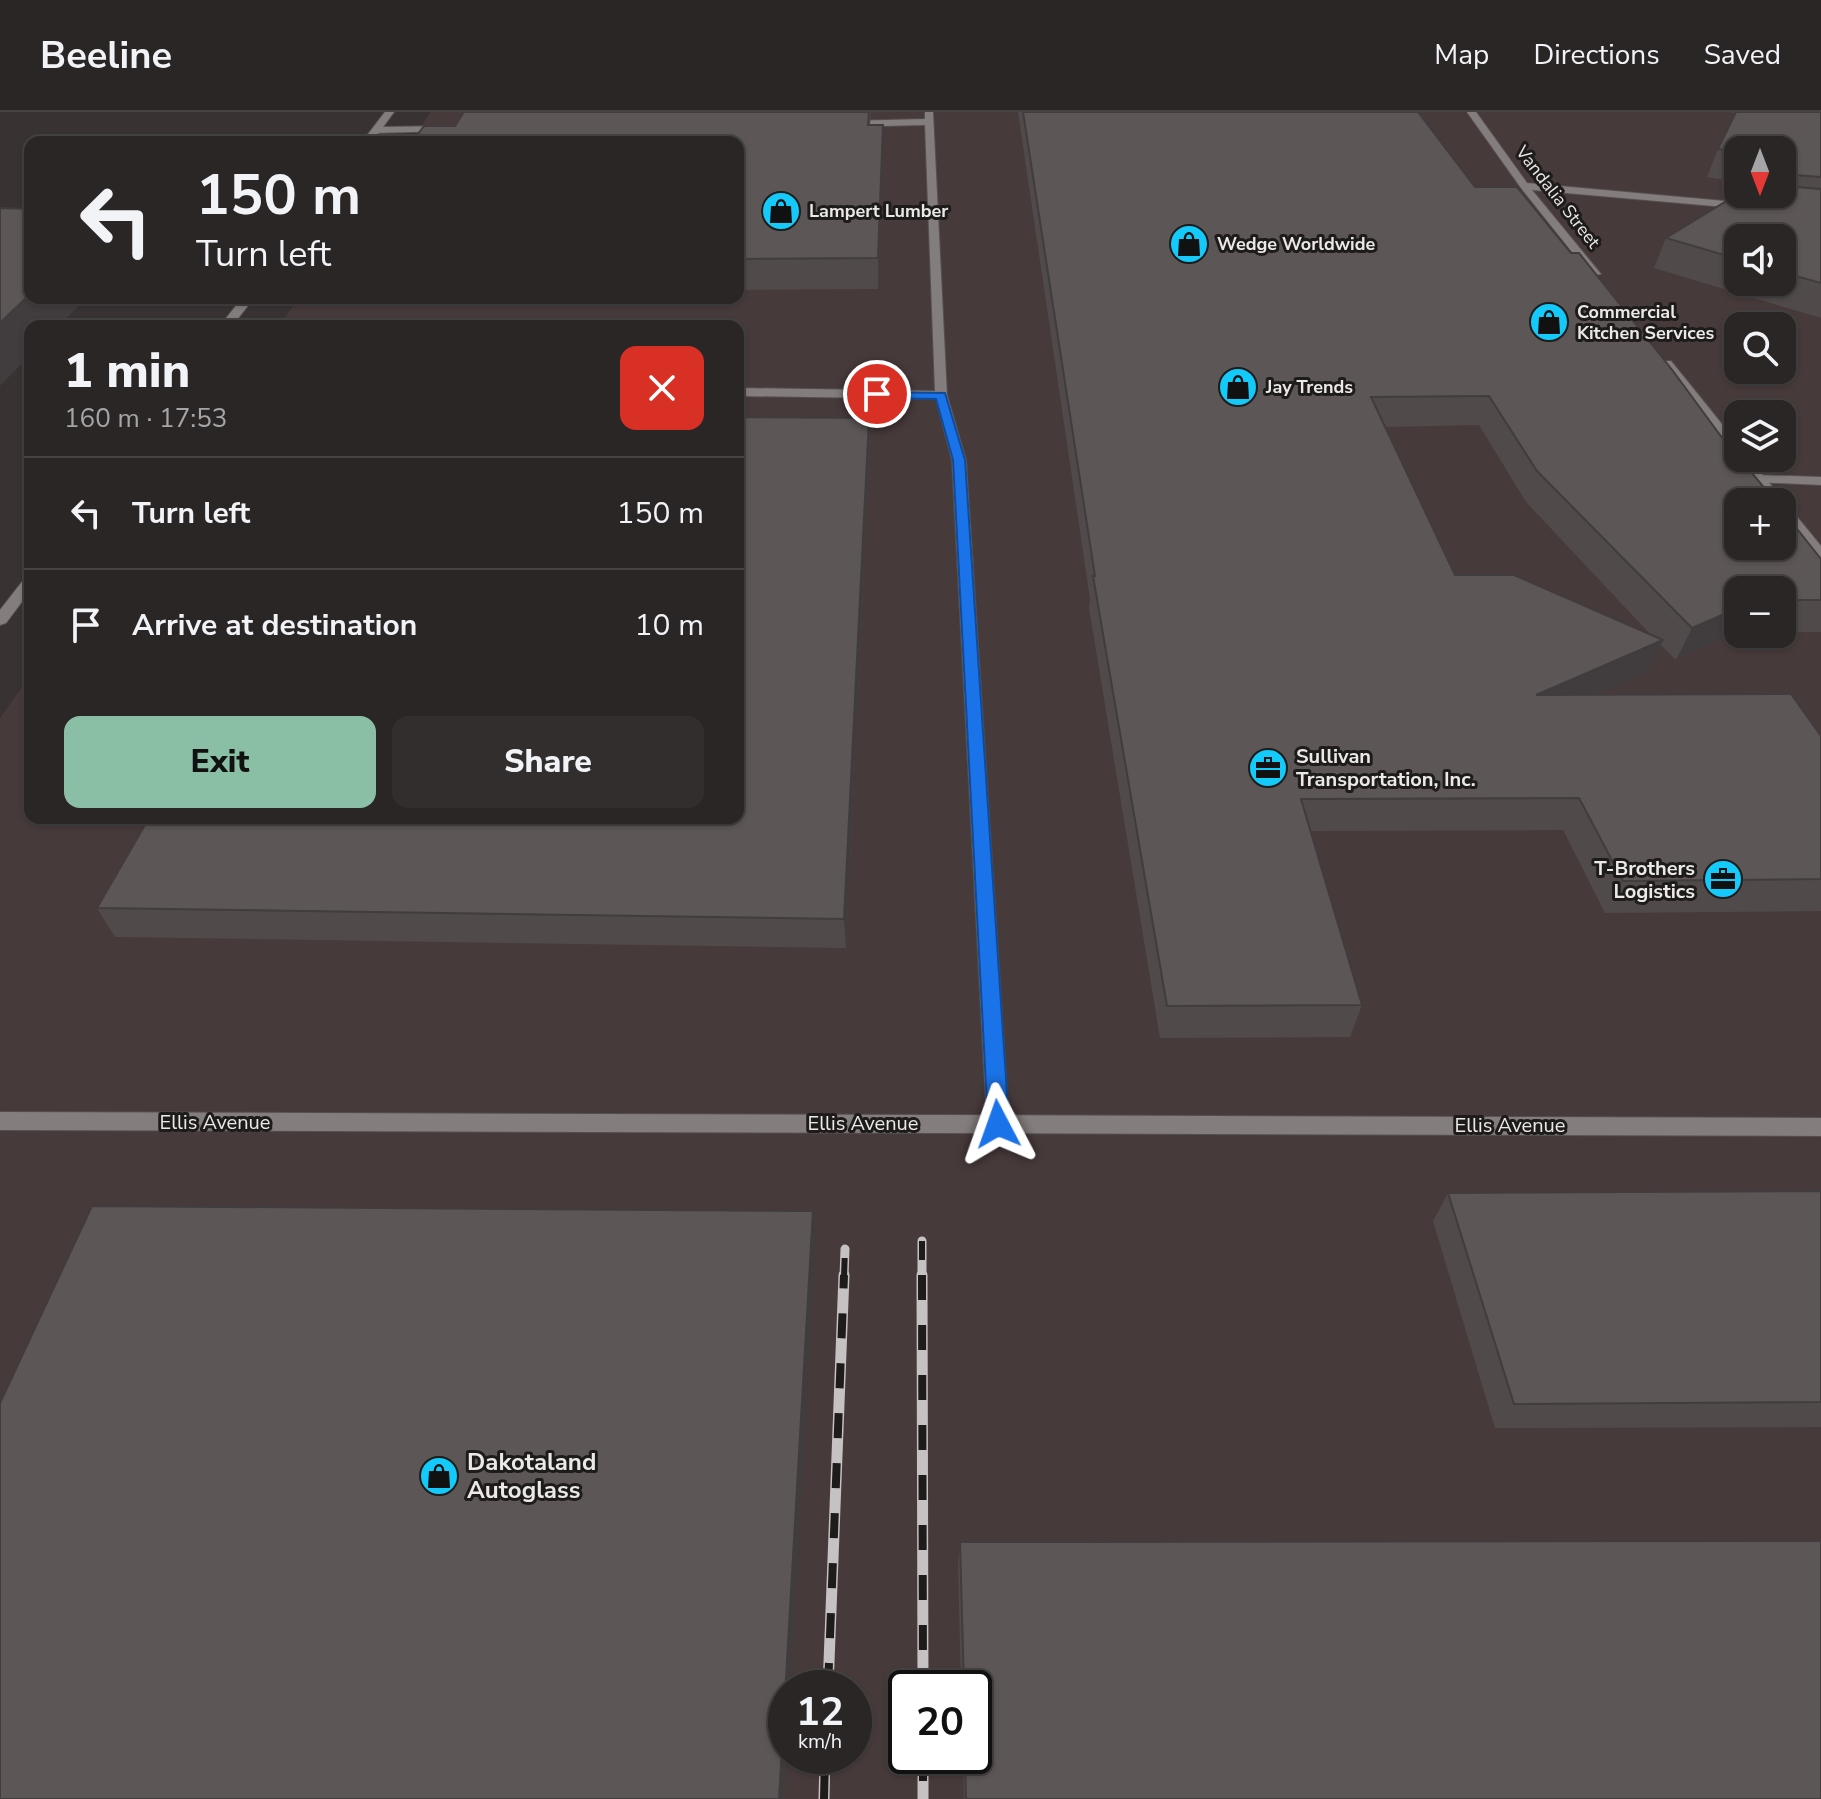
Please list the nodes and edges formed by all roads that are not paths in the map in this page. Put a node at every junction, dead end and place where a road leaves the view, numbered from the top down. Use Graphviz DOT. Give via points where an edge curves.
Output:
graph roads {
  1 [pos="390,112"];
  2 [pos="1471,112"];
  3 [pos="929,117"];
  4 [pos="828,124"];
  5 [pos="462,129"];
  6 [pos="377,130"];
  7 [pos="372,136"];
  8 [pos="1524,186"];
  9 [pos="1724,204"];
  10 [pos="1604,285"];
  11 [pos="243,304"];
  12 [pos="231,320"];
  13 [pos="1659,353"];
  14 [pos="744,392"];
  15 [pos="941,395"];
  16 [pos="1724,435"];
  17 [pos="1754,472"];
  18 [pos="1760,479"];
  19 [pos="1821,481"];
  20 [pos="1767,488"];
  21 [pos="1796,525"];
  22 [pos="1821,556"];
  23 [pos="24,589"];
  24 [pos="0,620"];
  25 [pos="0,1121"];
  26 [pos="998,1124"];
  27 [pos="1821,1127"];
  1 -- 6 [label="street"];
  2 -- 8 [label="street, Vandalia Street"];
  3 -- 4 [label="street"];
  3 -- 15 [label="street"];
  5 -- 6 [label="street"];
  6 -- 7 [label="street"];
  8 -- 9 [label="street"];
  8 -- 10 [label="street, Vandalia Street"];
  11 -- 12 [label="street"];
  13 -- 16 [label="street"];
  14 -- 15 [label="street"];
  15 -- 26 [label="street" via="959,460"];
  17 -- 18 [label="street"];
  18 -- 19 [label="street"];
  18 -- 20 [label="street"];
  21 -- 22 [label="street"];
  23 -- 24 [label="street"];
  25 -- 26 [label="street, Ellis Avenue"];
  26 -- 27 [label="street, Ellis Avenue"];
}
